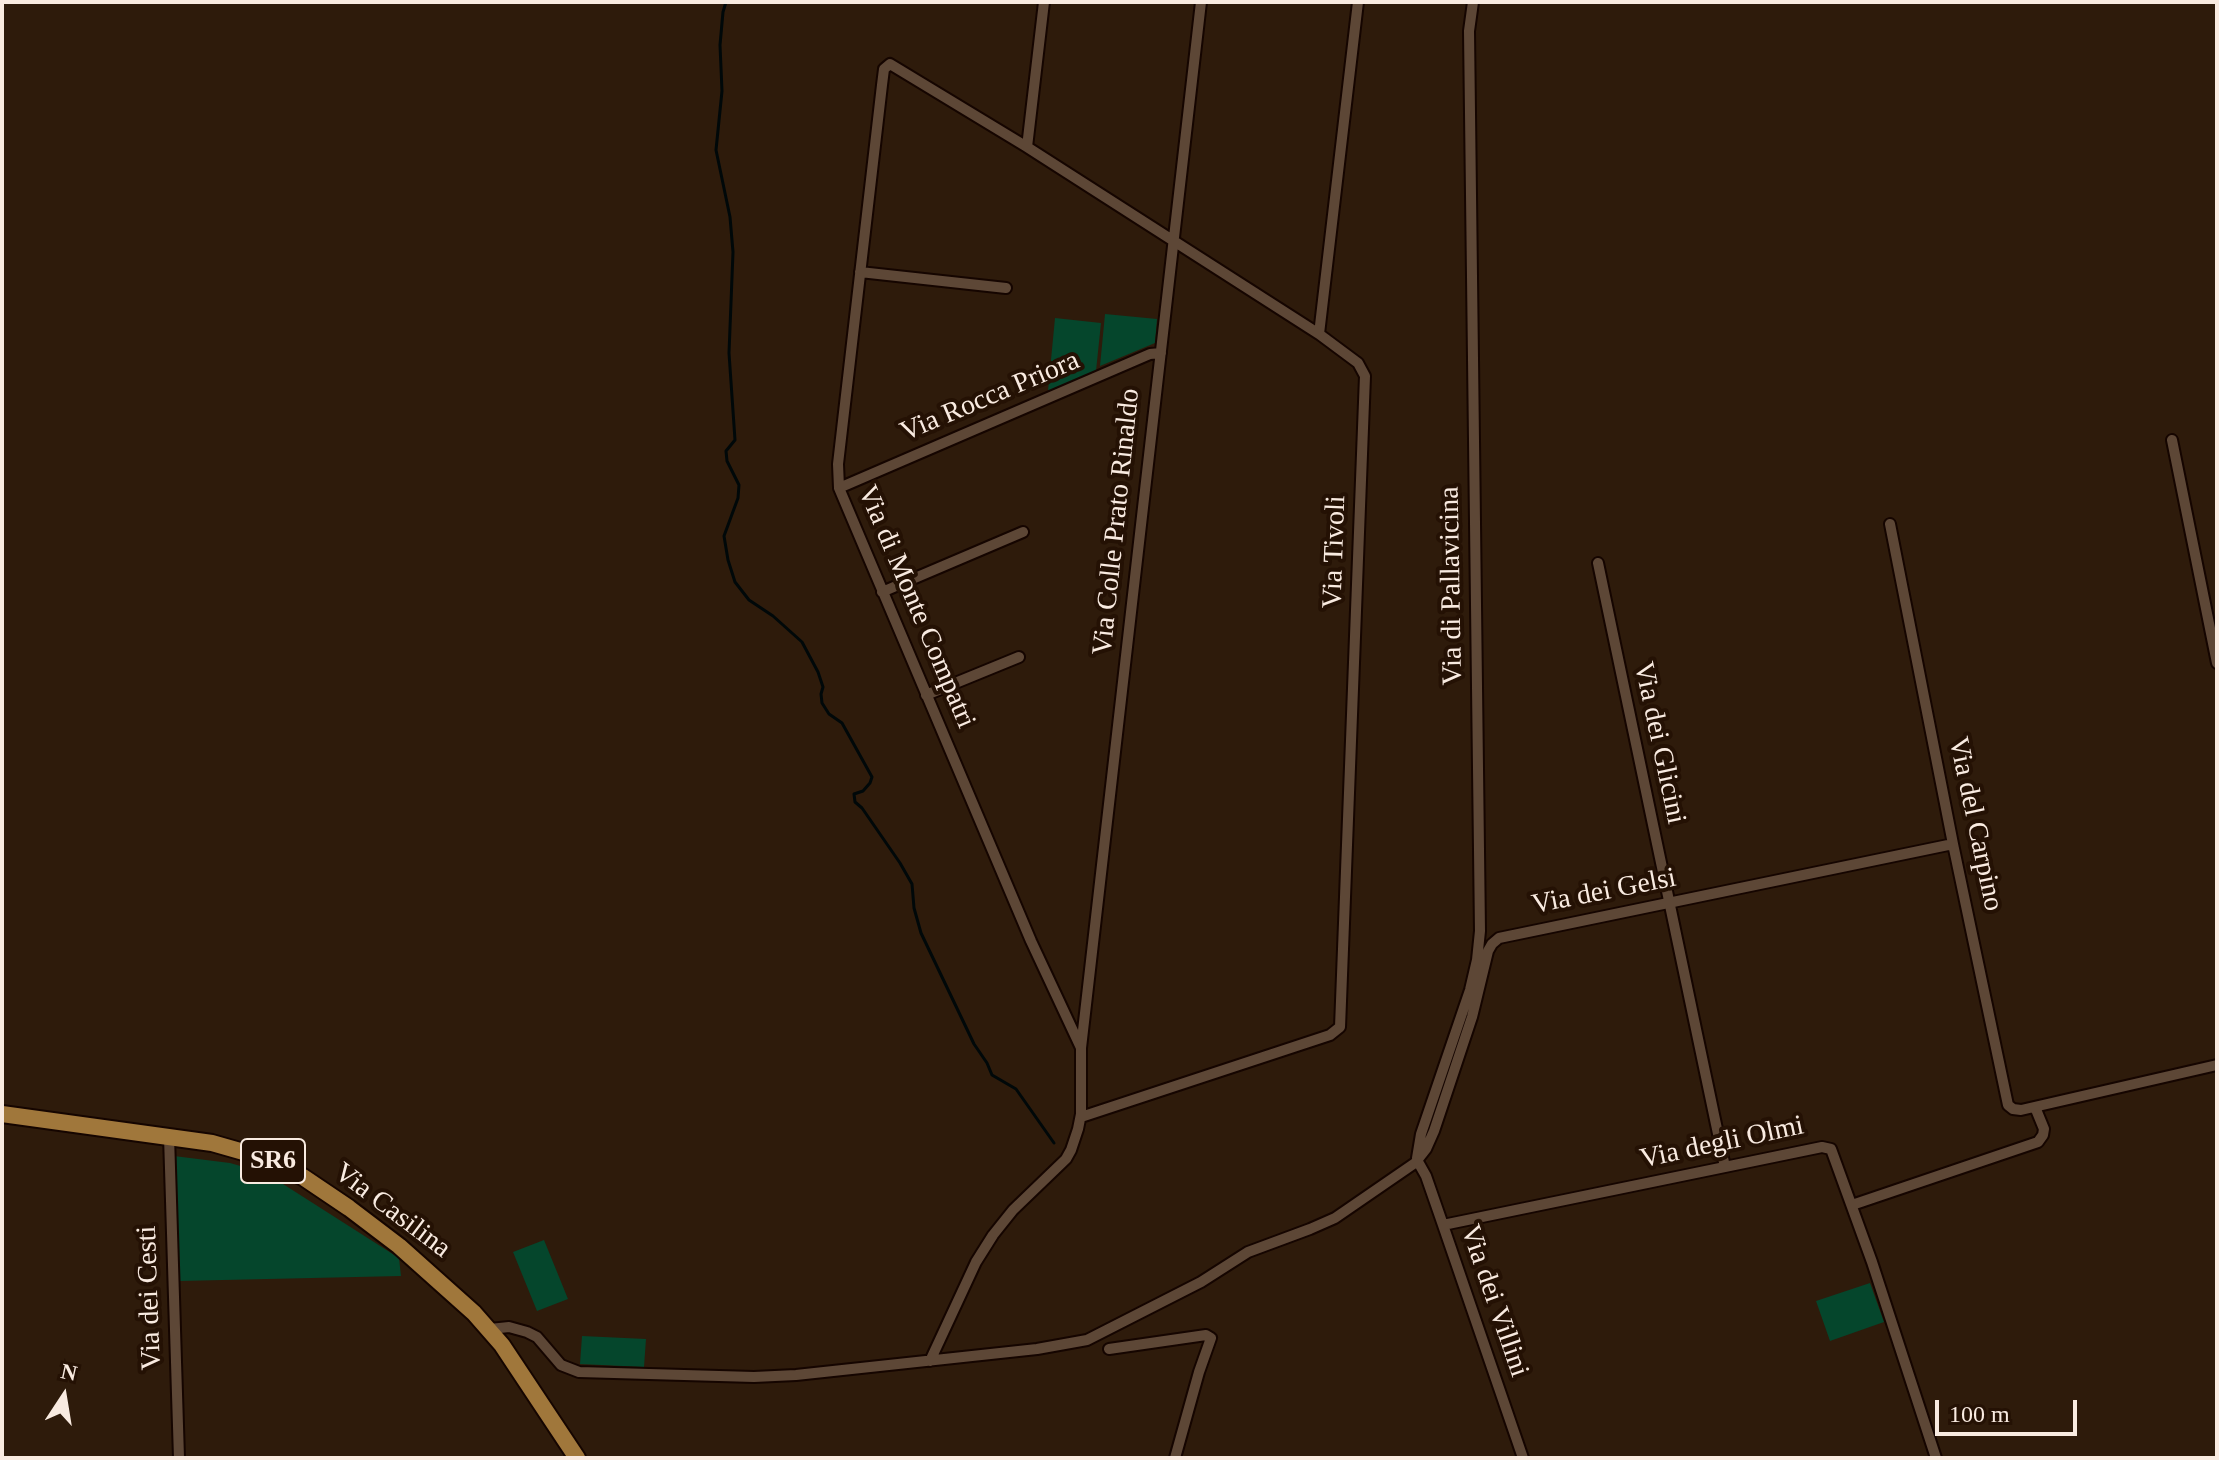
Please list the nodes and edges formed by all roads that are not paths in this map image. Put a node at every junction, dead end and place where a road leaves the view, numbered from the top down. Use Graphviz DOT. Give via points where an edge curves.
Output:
graph roads {
  1 [pos="1044,2"];
  2 [pos="1201,2"];
  3 [pos="1358,2"];
  4 [pos="1473,2"];
  5 [pos="888,65"];
  6 [pos="1027,147"];
  7 [pos="1174,240"];
  8 [pos="860,272"];
  9 [pos="1006,288"];
  10 [pos="1319,334"];
  11 [pos="1161,353"];
  12 [pos="2172,440"];
  13 [pos="839,488"];
  14 [pos="1890,524"];
  15 [pos="1023,532"];
  16 [pos="1598,563"];
  17 [pos="882,592"];
  18 [pos="1019,657"];
  19 [pos="2217,663"];
  20 [pos="926,695"];
  21 [pos="1953,844"];
  22 [pos="1668,904"];
  23 [pos="1081,1048"];
  24 [pos="2217,1065"];
  25 [pos="2035,1107"];
  26 [pos="2,1114"];
  27 [pos="1081,1117"];
  28 [pos="169,1136"];
  29 [pos="1417,1160"];
  30 [pos="1725,1167"];
  31 [pos="1852,1205"];
  32 [pos="1443,1225"];
  33 [pos="490,1329"];
  34 [pos="1109,1349"];
  35 [pos="930,1361"];
  36 [pos="179,1458"];
  37 [pos="577,1458"];
  38 [pos="1175,1458"];
  39 [pos="1523,1458"];
  40 [pos="1936,1458"];
  1 -- 6 [label="street"];
  2 -- 7 [label="street, Via Colle Prato Rinaldo"];
  3 -- 10 [label="street"];
  4 -- 29 [label="street, Via di Pallavicina" via="1469,31 1480,931 1470,990"];
  5 -- 6 [label="street, Via Tivoli"];
  5 -- 8 [label="street, Via di Monte Compatri"];
  6 -- 7 [label="street, Via Tivoli"];
  7 -- 10 [label="street, Via Tivoli"];
  7 -- 11 [label="street, Via Colle Prato Rinaldo"];
  8 -- 9 [label="street"];
  8 -- 13 [label="street, Via di Monte Compatri"];
  10 -- 27 [label="street, Via Tivoli" via="1358,363 1366,383 1340,1027 1330,1035"];
  11 -- 13 [label="street, Via Rocca Priora"];
  11 -- 23 [label="street, Via Colle Prato Rinaldo"];
  12 -- 19 [label="street"];
  13 -- 17 [label="street, Via di Monte Compatri"];
  14 -- 21 [label="street, Via del Carpino"];
  15 -- 17 [label="street"];
  16 -- 22 [label="street, Via dei Glicini"];
  17 -- 20 [label="street, Via di Monte Compatri"];
  18 -- 20 [label="street"];
  20 -- 23 [label="street, Via di Monte Compatri"];
  21 -- 22 [label="street, Via dei Gelsi"];
  21 -- 25 [label="street, Via del Carpino" via="2005,1097 2013,1109"];
  22 -- 29 [label="street, Via dei Gelsi" via="1494,942 1434,1131"];
  22 -- 30 [label="street, Via dei Glicini"];
  23 -- 27 [label="street, Via Colle Prato Rinaldo"];
  24 -- 25 [label="street"];
  25 -- 31 [label="street" via="2044,1132 2041,1140"];
  26 -- 28 [label="main road, Via Casilina / SR6"];
  27 -- 35 [label="street, Via Colle Prato Rinaldo" via="1066,1159 1013,1210 976,1262"];
  28 -- 33 [label="main road, Via Casilina / SR6" via="248,1152 303,1177 399,1246"];
  28 -- 36 [label="street, Via dei Cesti"];
  29 -- 32 [label="street, Via dei Villini"];
  29 -- 35 [label="street" via="1335,1218 1248,1252 1207,1279 1087,1340"];
  30 -- 31 [label="street, Via degli Olmi" via="1826,1147 1834,1152"];
  30 -- 32 [label="street, Via degli Olmi"];
  31 -- 40 [label="street, Via degli Olmi"];
  32 -- 39 [label="street, Via dei Villini"];
  33 -- 35 [label="street" via="527,1332 561,1365 584,1373 766,1377"];
  33 -- 37 [label="main road, Via Casilina / SR6"];
  34 -- 38 [label="street" via="1211,1338"];
}
